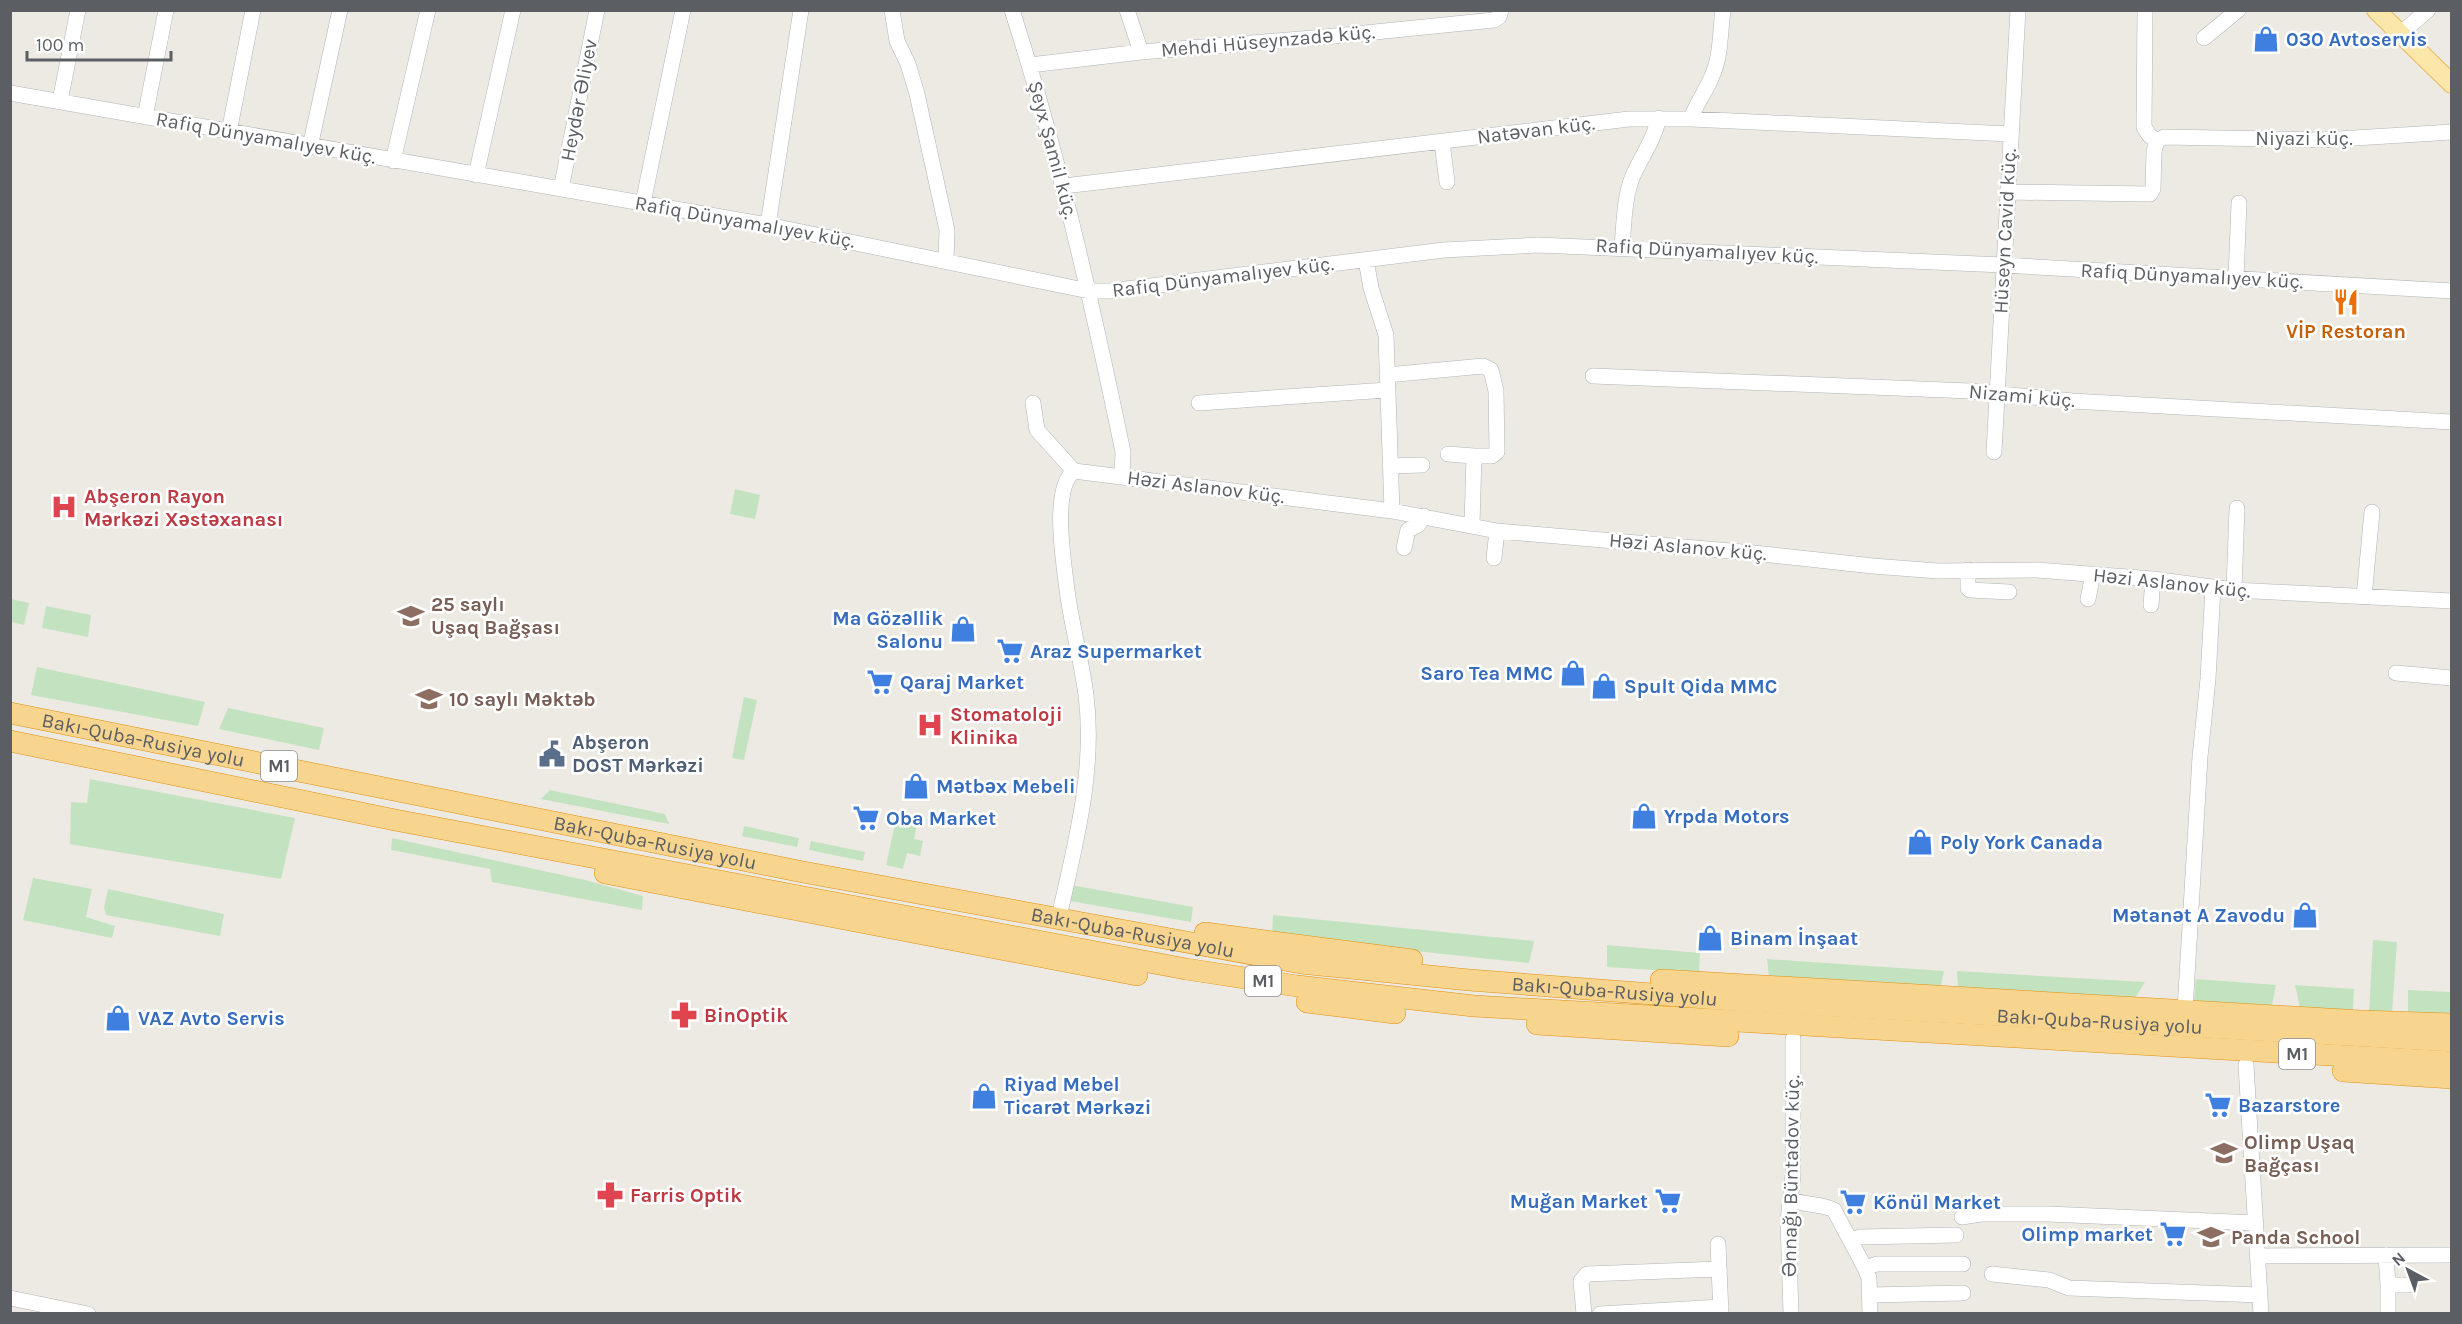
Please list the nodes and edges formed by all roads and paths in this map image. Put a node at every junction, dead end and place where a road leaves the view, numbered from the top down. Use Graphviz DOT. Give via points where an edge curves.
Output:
graph roads {
  1 [pos="78,10"];
  2 [pos="166,10"];
  3 [pos="254,10"];
  4 [pos="340,10"];
  5 [pos="428,10"];
  6 [pos="513,10"];
  7 [pos="597,10"];
  8 [pos="683,10"];
  9 [pos="801,10"];
  10 [pos="892,10"];
  11 [pos="1012,10"];
  12 [pos="1127,10"];
  13 [pos="1501,10"];
  14 [pos="1723,10"];
  15 [pos="2018,10"];
  16 [pos="2145,10"];
  17 [pos="2238,10"];
  18 [pos="2376,10"];
  19 [pos="2428,10"];
  20 [pos="2400,34"];
  21 [pos="2204,38"];
  22 [pos="1141,52"];
  23 [pos="1030,65"];
  24 [pos="2451,84"];
  25 [pos="10,93"];
  26 [pos="60,101"];
  27 [pos="146,117"];
  28 [pos="1659,118"];
  29 [pos="1691,119"];
  30 [pos="229,132"];
  31 [pos="2451,132"];
  32 [pos="2010,134"];
  33 [pos="2157,141"];
  34 [pos="1442,142"];
  35 [pos="310,147"];
  36 [pos="393,161"];
  37 [pos="476,175"];
  38 [pos="1447,182"];
  39 [pos="1064,186"];
  40 [pos="561,189"];
  41 [pos="2007,192"];
  42 [pos="643,203"];
  43 [pos="2239,203"];
  44 [pos="768,225"];
  45 [pos="1622,247"];
  46 [pos="946,260"];
  47 [pos="1366,260"];
  48 [pos="2003,265"];
  49 [pos="2235,278"];
  50 [pos="1089,291"];
  51 [pos="2451,291"];
  52 [pos="1593,376"];
  53 [pos="1387,383"];
  54 [pos="1998,393"];
  55 [pos="1033,402"];
  56 [pos="1199,403"];
  57 [pos="2451,422"];
  58 [pos="1994,452"];
  59 [pos="1448,454"];
  60 [pos="1474,456"];
  61 [pos="1422,465"];
  62 [pos="1390,466"];
  63 [pos="1074,471"];
  64 [pos="1122,476"];
  65 [pos="2237,508"];
  66 [pos="1392,511"];
  67 [pos="2372,512"];
  68 [pos="1424,516"];
  69 [pos="1472,525"];
  70 [pos="1497,531"];
  71 [pos="1404,548"];
  72 [pos="1494,558"];
  73 [pos="1968,570"];
  74 [pos="2093,574"];
  75 [pos="2153,579"];
  76 [pos="2213,588"];
  77 [pos="2234,590"];
  78 [pos="2009,592"];
  79 [pos="2364,597"];
  80 [pos="2088,599"];
  81 [pos="2451,601"];
  82 [pos="2151,605"];
  83 [pos="2396,673"];
  84 [pos="2451,678"];
  85 [pos="10,699"];
  86 [pos="10,713"];
  87 [pos="10,741"];
  88 [pos="395,819"];
  89 [pos="1062,908"];
  90 [pos="2185,1010"];
  91 [pos="2451,1024"];
  92 [pos="1793,1039"];
  93 [pos="2451,1041"];
  94 [pos="2451,1062"];
  95 [pos="2246,1065"];
  96 [pos="2451,1078"];
  97 [pos="1790,1199"];
  98 [pos="1962,1217"];
  99 [pos="2256,1223"];
  100 [pos="1956,1235"];
  101 [pos="1852,1240"];
  102 [pos="1718,1244"];
  103 [pos="2386,1255"];
  104 [pos="2451,1255"];
  105 [pos="2258,1256"];
  106 [pos="1963,1264"];
  107 [pos="1865,1268"];
  108 [pos="1719,1269"];
  109 [pos="1992,1274"];
  110 [pos="2388,1285"];
  111 [pos="2408,1285"];
  112 [pos="1963,1293"];
  113 [pos="1870,1295"];
  114 [pos="2260,1295"];
  115 [pos="10,1298"];
  116 [pos="42,1309"];
  117 [pos="1721,1310"];
  118 [pos="88,1314"];
  119 [pos="1584,1314"];
  120 [pos="1600,1314"];
  121 [pos="1791,1314"];
  122 [pos="1870,1314"];
  123 [pos="2261,1314"];
  124 [pos="2388,1314"];
  1 -- 26 [label="street"];
  2 -- 27 [label="street"];
  3 -- 30 [label="street"];
  4 -- 35 [label="street"];
  5 -- 36 [label="street"];
  6 -- 37 [label="street"];
  7 -- 40 [label="street, Heydər Əliyev"];
  8 -- 42 [label="street"];
  9 -- 44 [label="street"];
  10 -- 46 [label="street" via="897,41 917,94 947,230"];
  11 -- 23 [label="street, Şeyx Şamil küç."];
  12 -- 22 [label="street"];
  13 -- 22 [label="street, Mehdi Hüseynzadə küç." via="1494,20"];
  14 -- 29 [label="street" via="1716,65"];
  15 -- 32 [label="street, Hüseyn Cavid küç."];
  16 -- 33 [label="street" via="2144,127"];
  17 -- 21 [label="street"];
  18 -- 20 [label="main road"];
  19 -- 20 [label="street"];
  20 -- 24 [label="main road"];
  22 -- 23 [label="street, Mehdi Hüseynzadə küç."];
  23 -- 39 [label="street, Şeyx Şamil küç."];
  25 -- 26 [label="street, Rafiq Dünyamalıyev küç."];
  26 -- 27 [label="street, Rafiq Dünyamalıyev küç."];
  27 -- 30 [label="street, Rafiq Dünyamalıyev küç."];
  28 -- 29 [label="street, Natəvan küç."];
  28 -- 34 [label="street, Natəvan küç." via="1594,122"];
  28 -- 45 [label="street" via="1650,147 1632,178"];
  29 -- 32 [label="street, Natəvan küç."];
  30 -- 35 [label="street, Rafiq Dünyamalıyev küç."];
  31 -- 33 [label="street, Niyazi küç." via="2322,140 2170,137"];
  32 -- 41 [label="street, Hüseyn Cavid küç."];
  33 -- 41 [label="street" via="2150,194"];
  34 -- 38 [label="street"];
  34 -- 39 [label="street, Natəvan küç."];
  35 -- 36 [label="street, Rafiq Dünyamalıyev küç."];
  36 -- 37 [label="street, Rafiq Dünyamalıyev küç."];
  37 -- 40 [label="street, Rafiq Dünyamalıyev küç."];
  39 -- 50 [label="street, Şeyx Şamil küç."];
  40 -- 42 [label="street, Rafiq Dünyamalıyev küç."];
  41 -- 48 [label="street, Hüseyn Cavid küç."];
  42 -- 44 [label="street, Rafiq Dünyamalıyev küç."];
  43 -- 49 [label="street"];
  44 -- 46 [label="street, Rafiq Dünyamalıyev küç."];
  45 -- 47 [label="street, Rafiq Dünyamalıyev küç." via="1498,245"];
  45 -- 48 [label="street, Rafiq Dünyamalıyev küç."];
  46 -- 50 [label="street, Rafiq Dünyamalıyev küç."];
  47 -- 50 [label="street, Rafiq Dünyamalıyev küç."];
  47 -- 53 [label="street" via="1384,324"];
  48 -- 49 [label="street, Rafiq Dünyamalıyev küç."];
  48 -- 54 [label="street, Hüseyn Cavid küç."];
  49 -- 51 [label="street, Rafiq Dünyamalıyev küç."];
  50 -- 64 [label="street, Şeyx Şamil küç." via="1123,452"];
  52 -- 54 [label="street, Nizami küç."];
  53 -- 56 [label="street"];
  53 -- 60 [label="street" via="1483,366 1491,370 1496,391 1497,452 1492,456"];
  53 -- 62 [label="street"];
  54 -- 57 [label="street, Nizami küç." via="2072,401"];
  54 -- 58 [label="street, Hüseyn Cavid küç."];
  55 -- 63 [label="street" via="1037,430"];
  59 -- 60 [label="street"];
  60 -- 69 [label="street"];
  61 -- 62 [label="street"];
  62 -- 66 [label="street"];
  63 -- 64 [label="street, Həzi Aslanov küç."];
  63 -- 89 [label="street" via="1065,482 1062,500 1062,551 1086,695 1088,766"];
  64 -- 66 [label="street, Həzi Aslanov küç."];
  65 -- 77 [label="street"];
  66 -- 68 [label="street, Həzi Aslanov küç."];
  67 -- 79 [label="street"];
  68 -- 69 [label="street, Həzi Aslanov küç."];
  68 -- 71 [label="street" via="1408,530"];
  69 -- 70 [label="street, Həzi Aslanov küç."];
  70 -- 72 [label="street"];
  70 -- 73 [label="street, Həzi Aslanov küç." via="1873,566"];
  73 -- 74 [label="street, Həzi Aslanov küç."];
  73 -- 78 [label="street" via="1970,590"];
  74 -- 75 [label="street, Həzi Aslanov küç."];
  74 -- 80 [label="street"];
  75 -- 76 [label="street, Həzi Aslanov küç."];
  75 -- 82 [label="street"];
  76 -- 77 [label="street, Həzi Aslanov küç."];
  76 -- 90 [label="street"];
  77 -- 79 [label="street, Həzi Aslanov küç."];
  79 -- 81 [label="street, Həzi Aslanov küç."];
  83 -- 84 [label="street"];
  85 -- 89 [label="highway"];
  86 -- 93 [label="highway, Bakı-Quba-Rusiya yolu / M1" via="803,872 1301,963 1733,1000"];
  87 -- 88 [label="highway, Bakı-Quba-Rusiya yolu / M1"];
  88 -- 92 [label="highway" via="481,846 663,886 1180,983 1413,1014 1591,1029"];
  88 -- 94 [label="highway, Bakı-Quba-Rusiya yolu / M1" via="1186,969 1368,995 1498,1008"];
  89 -- 90 [label="highway" via="1196,932 1424,962 1598,977"];
  90 -- 91 [label="highway"];
  92 -- 95 [label="highway"];
  92 -- 97 [label="street, Ənnağı Büntadov küç."];
  95 -- 96 [label="highway"];
  95 -- 99 [label="street"];
  97 -- 101 [label="street" via="1834,1210"];
  97 -- 121 [label="street, Ənnağı Büntadov küç."];
  98 -- 99 [label="street" via="2048,1214"];
  99 -- 105 [label="street"];
  100 -- 101 [label="street"];
  101 -- 107 [label="street"];
  102 -- 108 [label="street"];
  103 -- 104 [label="street"];
  103 -- 105 [label="street"];
  103 -- 110 [label="street"];
  105 -- 114 [label="street"];
  106 -- 107 [label="street" via="1877,1264"];
  107 -- 113 [label="street"];
  108 -- 117 [label="street"];
  108 -- 119 [label="street" via="1587,1274 1581,1281"];
  109 -- 114 [label="street" via="2049,1280 2069,1288"];
  110 -- 111 [label="street"];
  110 -- 124 [label="street"];
  112 -- 113 [label="street"];
  113 -- 122 [label="street"];
  114 -- 123 [label="street"];
  115 -- 116 [label="street"];
  116 -- 118 [label="street"];
  117 -- 120 [label="street"];
}
